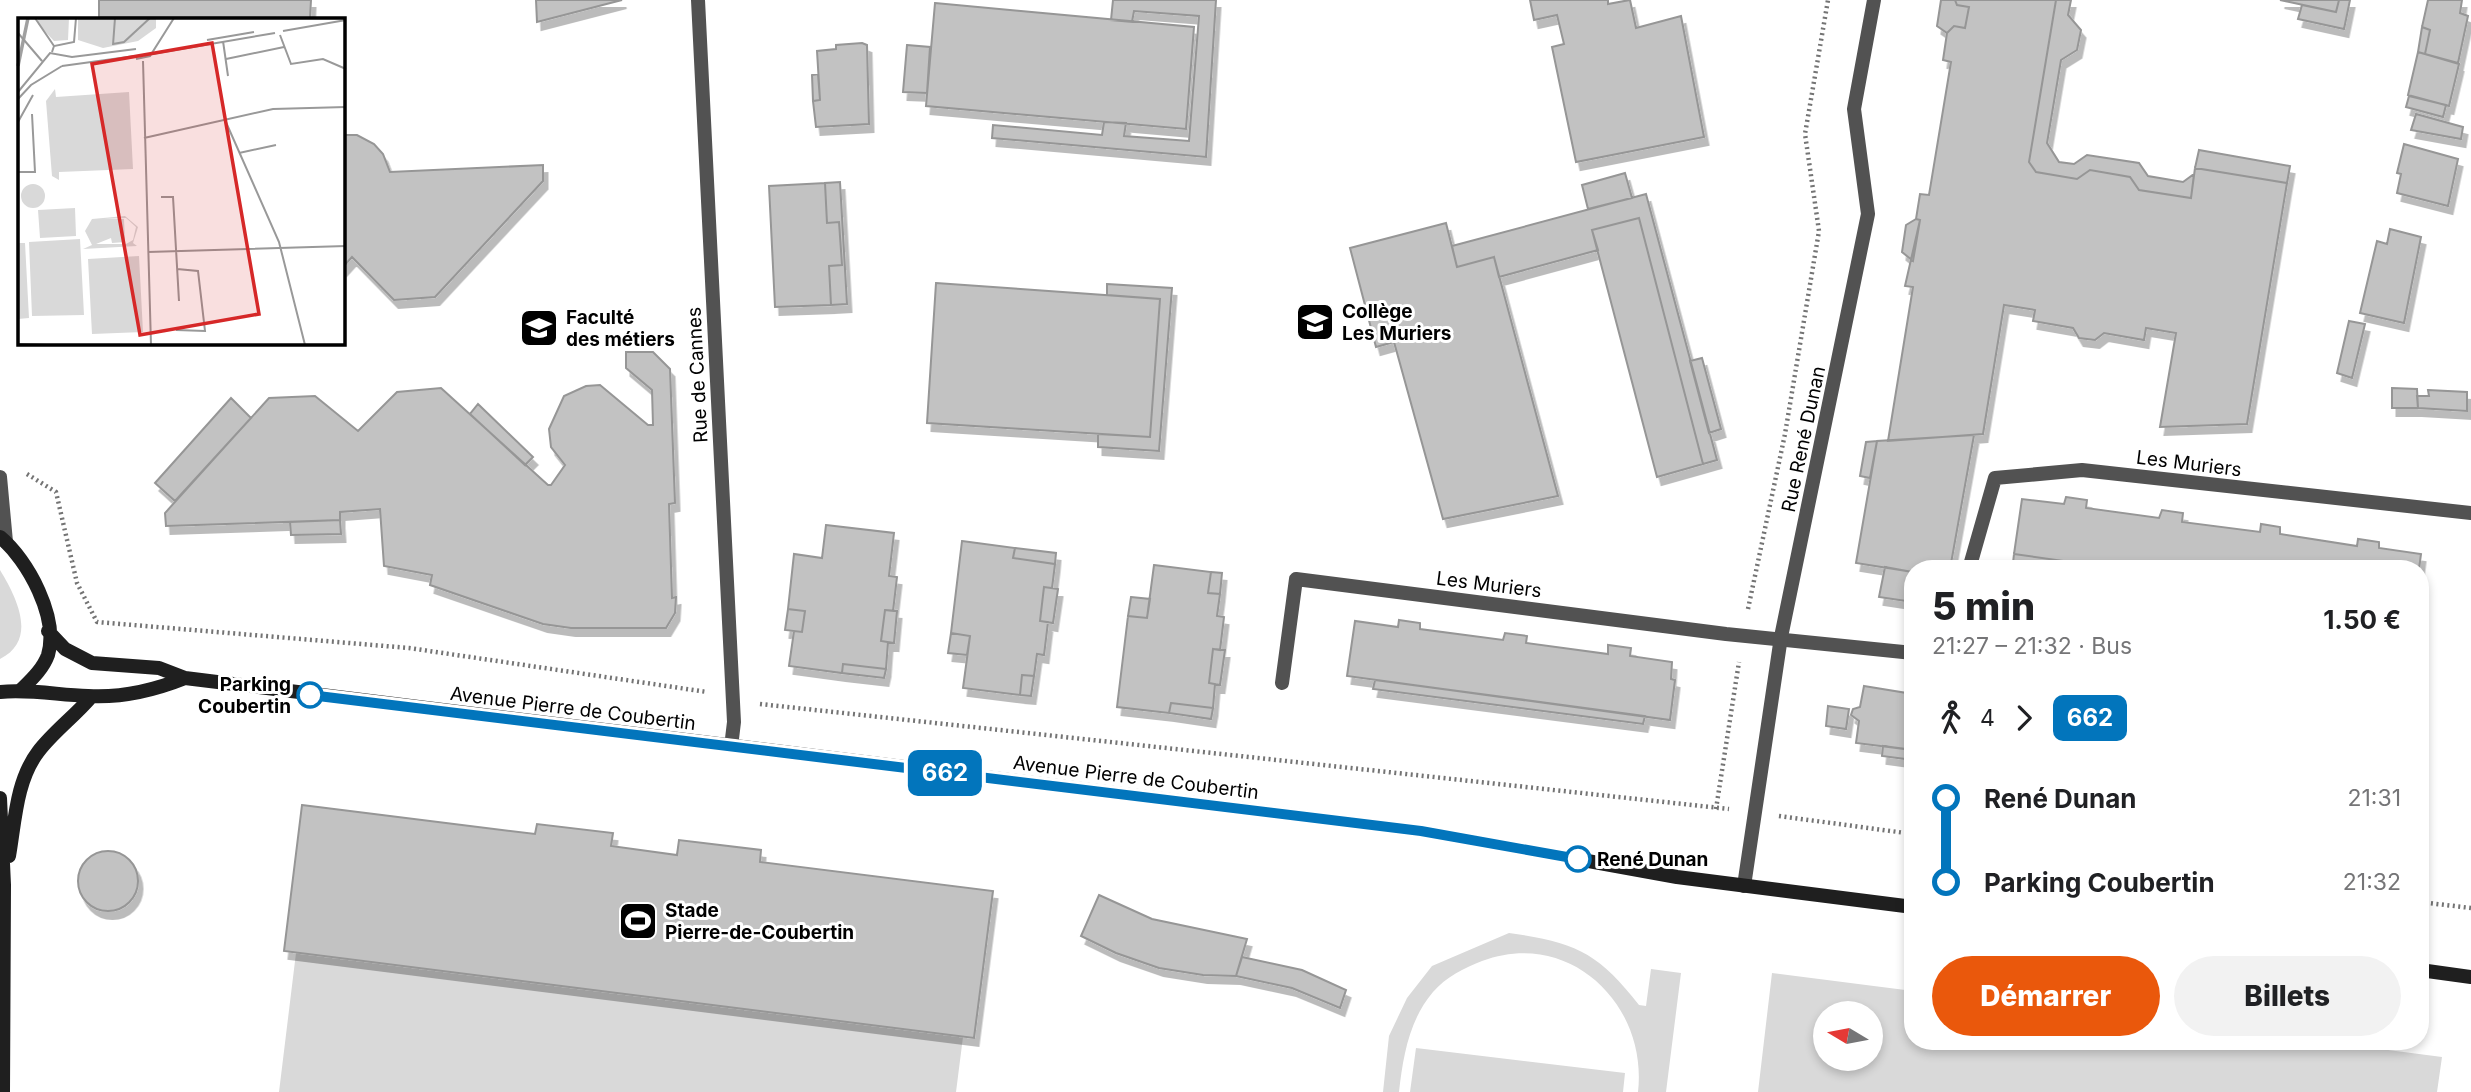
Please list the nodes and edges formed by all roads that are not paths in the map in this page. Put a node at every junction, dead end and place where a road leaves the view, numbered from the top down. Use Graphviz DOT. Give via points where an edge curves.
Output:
graph roads {
  1 [pos="698,0"];
  2 [pos="1874,0"];
  3 [pos="0,477"];
  4 [pos="2471,513"];
  5 [pos="3,539"];
  6 [pos="1972,560"];
  7 [pos="48,631"];
  8 [pos="1782,637"];
  9 [pos="1904,652"];
  10 [pos="185,678"];
  11 [pos="1282,682"];
  12 [pos="21,690"];
  13 [pos="0,692"];
  14 [pos="91,696"];
  15 [pos="732,747"];
  16 [pos="0,798"];
  17 [pos="4,886"];
  18 [pos="1744,886"];
  19 [pos="1904,906"];
  20 [pos="2429,971"];
  21 [pos="2471,977"];
  22 [pos="3,1092"];
  1 -- 15 [label="street, Rue de Cannes"];
  2 -- 8 [label="street, Rue René Dunan" via="1854,109 1868,214"];
  3 -- 5 [label="street"];
  4 -- 6 [label="street, Les Muriers" via="2082,470 1995,478"];
  5 -- 7 [label="main road" via="35,581"];
  7 -- 10 [label="main road, Avenue Pierre de Coubertin" via="65,649 92,663 159,667"];
  7 -- 12 [label="main road" via="48,655"];
  8 -- 9 [label="street, Les Muriers"];
  8 -- 11 [label="street, Les Muriers" via="1296,579"];
  8 -- 18 [label="street, Rue René Dunan"];
  10 -- 14 [label="main road, Avenue Pierre de Coubertin" via="156,690"];
  10 -- 15 [label="main road, Avenue Pierre de Coubertin"];
  12 -- 13 [label="main road, Avenue Pierre de Coubertin"];
  12 -- 14 [label="main road, Avenue Pierre de Coubertin"];
  14 -- 17 [label="main road" via="38,752 22,785"];
  15 -- 18 [label="main road, Avenue Pierre de Coubertin" via="1421,831"];
  16 -- 17 [label="main road"];
  17 -- 22 [label="main road"];
  18 -- 19 [label="main road, Avenue Pierre de Coubertin"];
  20 -- 21 [label="main road"];
}
